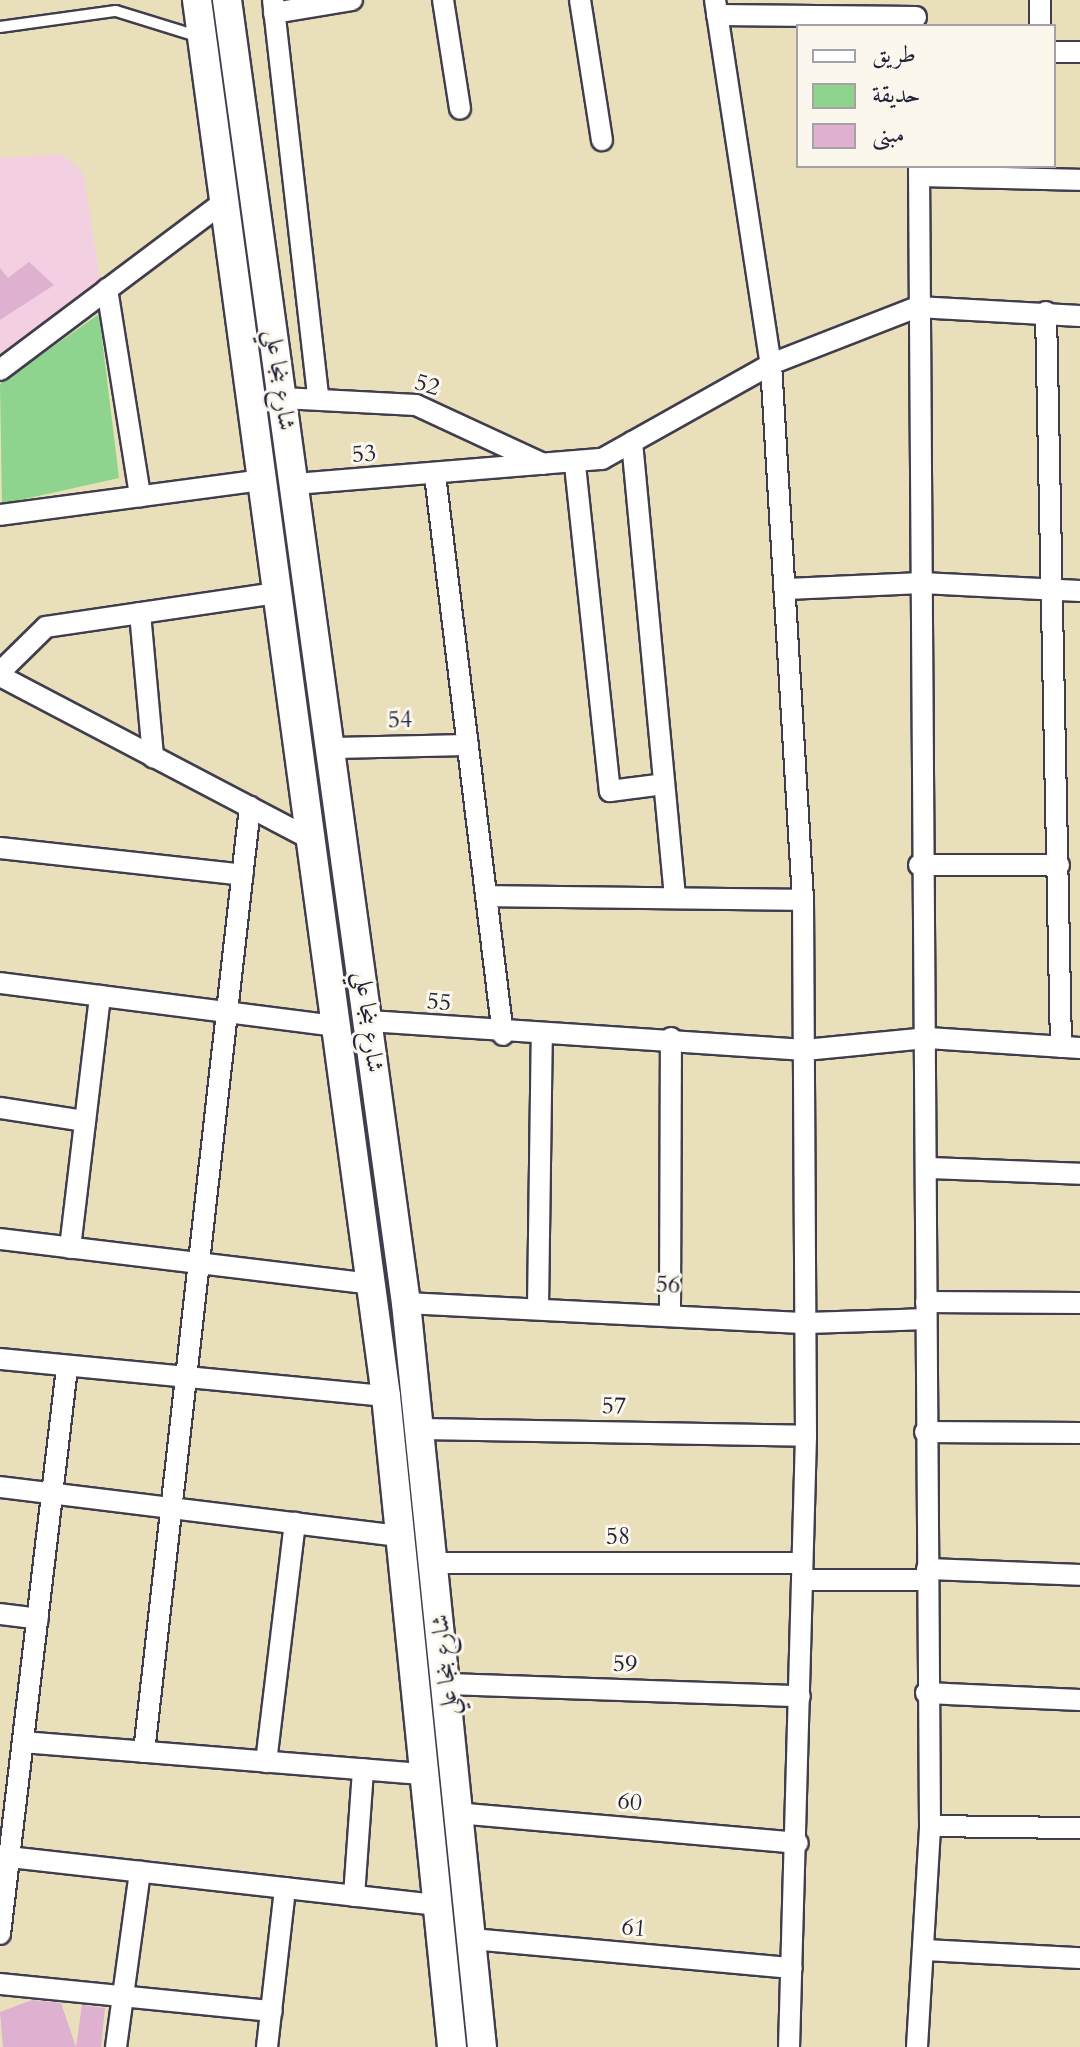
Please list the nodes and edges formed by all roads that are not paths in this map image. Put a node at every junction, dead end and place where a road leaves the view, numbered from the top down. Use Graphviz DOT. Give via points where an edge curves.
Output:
graph roads {
  1 [pos="197,0"];
  2 [pos="227,0"];
  3 [pos="352,0"];
  4 [pos="443,0"];
  5 [pos="580,0"];
  6 [pos="1040,0"];
  7 [pos="273,6"];
  8 [pos="716,8"];
  9 [pos="843,8"];
  10 [pos="916,14"];
  11 [pos="1040,24"];
  12 [pos="0,27"];
  13 [pos="202,38"];
  14 [pos="1056,52"];
  15 [pos="1080,52"];
  16 [pos="460,109"];
  17 [pos="243,119"];
  18 [pos="213,123"];
  19 [pos="602,140"];
  20 [pos="919,171"];
  21 [pos="1080,180"];
  22 [pos="221,204"];
  23 [pos="107,289"];
  24 [pos="917,307"];
  25 [pos="1046,312"];
  26 [pos="1080,316"];
  27 [pos="771,364"];
  28 [pos="0,370"];
  29 [pos="318,397"];
  30 [pos="282,398"];
  31 [pos="632,442"];
  32 [pos="575,465"];
  33 [pos="546,466"];
  34 [pos="435,475"];
  35 [pos="261,480"];
  36 [pos="296,484"];
  37 [pos="140,496"];
  38 [pos="0,515"];
  39 [pos="922,583"];
  40 [pos="787,589"];
  41 [pos="1054,591"];
  42 [pos="1080,591"];
  43 [pos="277,593"];
  44 [pos="140,613"];
  45 [pos="0,674"];
  46 [pos="468,745"];
  47 [pos="334,748"];
  48 [pos="153,757"];
  49 [pos="664,784"];
  50 [pos="250,807"];
  51 [pos="311,839"];
  52 [pos="0,848"];
  53 [pos="919,865"];
  54 [pos="1059,865"];
  55 [pos="243,875"];
  56 [pos="675,895"];
  57 [pos="486,896"];
  58 [pos="803,900"];
  59 [pos="0,983"];
  60 [pos="100,996"];
  61 [pos="227,1012"];
  62 [pos="369,1021"];
  63 [pos="336,1026"];
  64 [pos="503,1035"];
  65 [pos="542,1035"];
  66 [pos="671,1038"];
  67 [pos="928,1038"];
  68 [pos="1071,1047"];
  69 [pos="805,1050"];
  70 [pos="379,1097"];
  71 [pos="346,1102"];
  72 [pos="0,1108"];
  73 [pos="85,1121"];
  74 [pos="927,1168"];
  75 [pos="1080,1174"];
  76 [pos="0,1239"];
  77 [pos="70,1248"];
  78 [pos="199,1263"];
  79 [pos="371,1284"];
  80 [pos="406,1303"];
  81 [pos="1080,1303"];
  82 [pos="538,1307"];
  83 [pos="926,1310"];
  84 [pos="670,1311"];
  85 [pos="807,1323"];
  86 [pos="0,1359"];
  87 [pos="67,1368"];
  88 [pos="186,1380"];
  89 [pos="386,1396"];
  90 [pos="422,1429"];
  91 [pos="925,1432"];
  92 [pos="1080,1433"];
  93 [pos="806,1436"];
  94 [pos="0,1487"];
  95 [pos="53,1493"];
  96 [pos="171,1508"];
  97 [pos="295,1523"];
  98 [pos="397,1536"];
  99 [pos="435,1563"];
  100 [pos="802,1572"];
  101 [pos="927,1574"];
  102 [pos="1080,1575"];
  103 [pos="0,1614"];
  104 [pos="38,1619"];
  105 [pos="448,1684"];
  106 [pos="926,1693"];
  107 [pos="800,1696"];
  108 [pos="1080,1700"];
  109 [pos="23,1742"];
  110 [pos="144,1752"];
  111 [pos="266,1762"];
  112 [pos="363,1769"];
  113 [pos="421,1774"];
  114 [pos="456,1813"];
  115 [pos="930,1826"];
  116 [pos="1080,1828"];
  117 [pos="798,1843"];
  118 [pos="9,1857"];
  119 [pos="140,1872"];
  120 [pos="285,1888"];
  121 [pos="354,1896"];
  122 [pos="434,1905"];
  123 [pos="0,1934"];
  124 [pos="472,1939"];
  125 [pos="925,1950"];
  126 [pos="1080,1958"];
  127 [pos="792,1968"];
  128 [pos="0,1984"];
  129 [pos="121,1996"];
  130 [pos="272,2011"];
  131 [pos="116,2047"];
  132 [pos="267,2047"];
  133 [pos="452,2047"];
  134 [pos="482,2047"];
  135 [pos="789,2047"];
  136 [pos="917,2047"];
  1 -- 13 [label="main road, شارع بنجا علي"];
  2 -- 17 [label="main road, شارع بنجا علي"];
  3 -- 7 [label="street"];
  4 -- 16 [label="street"];
  5 -- 19 [label="street"];
  6 -- 11 [label="street"];
  7 -- 29 [label="street"];
  8 -- 9 [label="street"];
  8 -- 27 [label="street"];
  9 -- 10 [label="street"];
  12 -- 13 [label="lane" via="116,11"];
  13 -- 18 [label="main road, شارع بنجا علي"];
  14 -- 15 [label="street"];
  17 -- 18 [label="main road"];
  17 -- 30 [label="main road, شارع بنجا علي"];
  18 -- 22 [label="main road, شارع بنجا علي"];
  20 -- 21 [label="street"];
  20 -- 24 [label="street"];
  22 -- 23 [label="street"];
  22 -- 35 [label="main road, شارع بنجا علي"];
  23 -- 28 [label="street"];
  23 -- 37 [label="street"];
  24 -- 25 [label="street"];
  24 -- 27 [label="street, 53"];
  24 -- 39 [label="street"];
  25 -- 26 [label="street"];
  25 -- 41 [label="street"];
  27 -- 31 [label="street, 53"];
  27 -- 40 [label="street"];
  29 -- 30 [label="street, 52"];
  29 -- 33 [label="street, 52" via="416,405"];
  30 -- 36 [label="main road, شارع بنجا علي"];
  31 -- 32 [label="street, 53"];
  31 -- 49 [label="street"];
  32 -- 33 [label="street, 53"];
  32 -- 49 [label="street" via="610,791"];
  33 -- 34 [label="street, 53"];
  34 -- 36 [label="street, 53"];
  34 -- 46 [label="street"];
  35 -- 37 [label="street"];
  35 -- 43 [label="main road, شارع بنجا علي"];
  36 -- 47 [label="main road, شارع بنجا علي"];
  37 -- 38 [label="street"];
  39 -- 40 [label="street"];
  39 -- 41 [label="street"];
  39 -- 53 [label="street"];
  40 -- 58 [label="street"];
  41 -- 42 [label="street"];
  41 -- 54 [label="street"];
  43 -- 44 [label="street"];
  43 -- 51 [label="main road, شارع بنجا علي"];
  44 -- 45 [label="street" via="46,627"];
  44 -- 48 [label="street"];
  45 -- 48 [label="street"];
  46 -- 47 [label="street, 54"];
  46 -- 57 [label="street"];
  47 -- 62 [label="main road, شارع بنجا علي"];
  48 -- 50 [label="street"];
  49 -- 56 [label="street"];
  50 -- 51 [label="street"];
  50 -- 55 [label="street"];
  51 -- 63 [label="main road, شارع بنجا علي"];
  52 -- 55 [label="street"];
  53 -- 54 [label="street"];
  53 -- 67 [label="street"];
  54 -- 68 [label="street"];
  55 -- 61 [label="street"];
  56 -- 57 [label="street"];
  56 -- 58 [label="street"];
  57 -- 64 [label="street"];
  58 -- 69 [label="street"];
  59 -- 60 [label="street"];
  60 -- 61 [label="street"];
  60 -- 73 [label="street"];
  61 -- 63 [label="street"];
  61 -- 78 [label="street"];
  62 -- 64 [label="street, 55"];
  62 -- 70 [label="main road, شارع بنجا علي"];
  63 -- 71 [label="main road, شارع بنجا علي"];
  64 -- 65 [label="street, 55"];
  65 -- 66 [label="street, 55"];
  65 -- 82 [label="street"];
  66 -- 69 [label="street, 55"];
  66 -- 84 [label="street"];
  67 -- 68 [label="street, 55"];
  67 -- 69 [label="street, 55"];
  67 -- 74 [label="street"];
  69 -- 85 [label="street"];
  70 -- 71 [label="main road"];
  70 -- 80 [label="main road, شارع بنجا علي"];
  71 -- 79 [label="main road, شارع بنجا علي"];
  72 -- 73 [label="street"];
  73 -- 77 [label="street"];
  74 -- 75 [label="street"];
  74 -- 83 [label="street"];
  76 -- 77 [label="street"];
  77 -- 78 [label="street"];
  78 -- 79 [label="street"];
  78 -- 88 [label="street"];
  79 -- 89 [label="main road, شارع بنجا علي"];
  80 -- 82 [label="street, 56"];
  80 -- 90 [label="main road, شارع بنجا علي"];
  81 -- 83 [label="street, 56"];
  82 -- 84 [label="street, 56"];
  83 -- 85 [label="street, 56"];
  83 -- 91 [label="street"];
  84 -- 85 [label="street, 56"];
  85 -- 93 [label="street"];
  86 -- 87 [label="street"];
  87 -- 88 [label="street"];
  87 -- 95 [label="street"];
  88 -- 89 [label="street"];
  88 -- 96 [label="street"];
  89 -- 98 [label="main road, شارع بنجا علي"];
  90 -- 93 [label="street, 57"];
  90 -- 99 [label="main road, شارع بنجا علي"];
  91 -- 92 [label="street"];
  91 -- 101 [label="street"];
  93 -- 100 [label="street"];
  94 -- 95 [label="street"];
  95 -- 96 [label="street"];
  95 -- 104 [label="street"];
  96 -- 97 [label="street"];
  96 -- 110 [label="street"];
  97 -- 98 [label="street"];
  97 -- 111 [label="street"];
  98 -- 113 [label="main road, شارع بنجا علي"];
  99 -- 100 [label="street, 58"];
  99 -- 105 [label="main road, شارع بنجا علي"];
  100 -- 101 [label="street, 58"];
  100 -- 107 [label="street"];
  101 -- 102 [label="street, 58"];
  101 -- 106 [label="street"];
  103 -- 104 [label="street"];
  104 -- 109 [label="street"];
  105 -- 107 [label="street, 59"];
  105 -- 114 [label="main road, شارع بنجا علي"];
  106 -- 108 [label="street"];
  106 -- 115 [label="street"];
  107 -- 117 [label="street"];
  109 -- 110 [label="street"];
  109 -- 118 [label="street"];
  110 -- 111 [label="street"];
  111 -- 112 [label="street"];
  112 -- 113 [label="street"];
  112 -- 121 [label="street"];
  113 -- 122 [label="main road, شارع بنجا علي"];
  114 -- 117 [label="street, 60"];
  114 -- 124 [label="main road, شارع بنجا علي"];
  115 -- 116 [label="street"];
  115 -- 125 [label="street"];
  117 -- 127 [label="street"];
  118 -- 119 [label="street"];
  118 -- 123 [label="street"];
  119 -- 120 [label="street"];
  119 -- 129 [label="street"];
  120 -- 121 [label="street"];
  120 -- 130 [label="street"];
  121 -- 122 [label="street"];
  122 -- 133 [label="main road, شارع بنجا علي"];
  124 -- 127 [label="street, 61"];
  124 -- 134 [label="main road, شارع بنجا علي"];
  125 -- 126 [label="street"];
  125 -- 136 [label="street"];
  127 -- 135 [label="street"];
  128 -- 129 [label="street"];
  129 -- 130 [label="street"];
  129 -- 131 [label="street"];
  130 -- 132 [label="street"];
}
